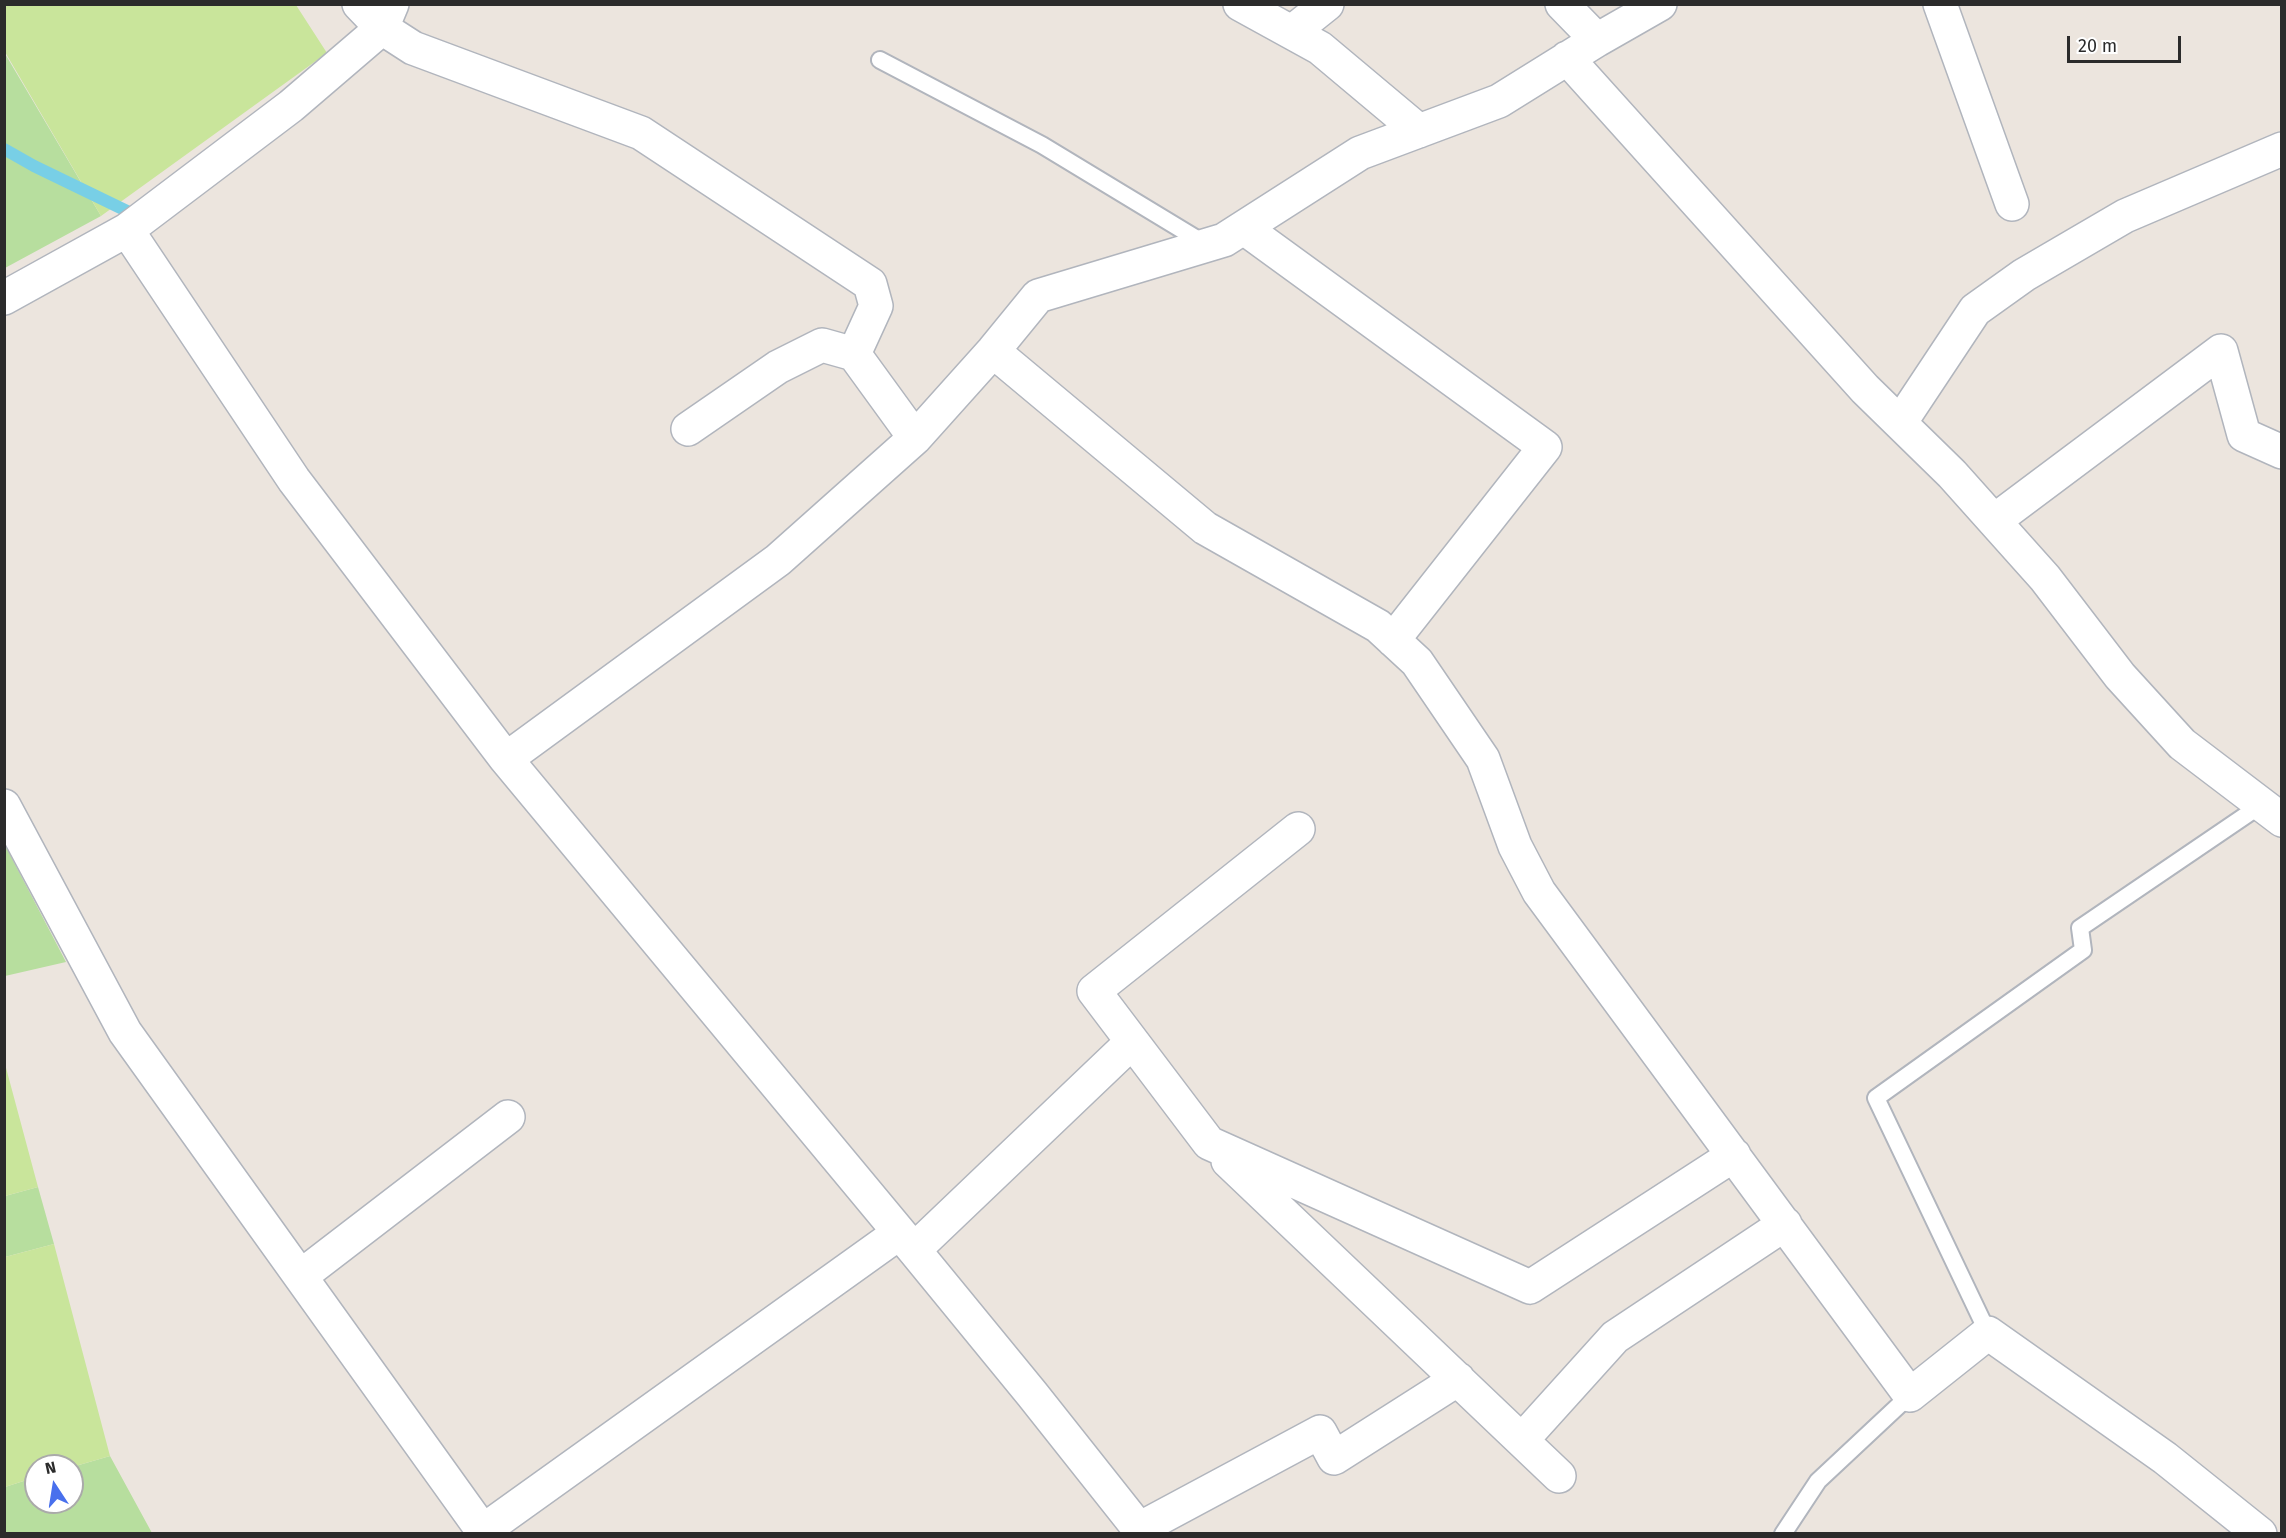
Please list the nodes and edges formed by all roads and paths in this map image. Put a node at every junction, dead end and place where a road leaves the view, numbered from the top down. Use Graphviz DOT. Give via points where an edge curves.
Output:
graph roads {
  1 [pos="358,4"];
  2 [pos="1240,4"];
  3 [pos="1327,4"];
  4 [pos="1562,4"];
  5 [pos="1660,4"];
  6 [pos="1940,4"];
  7 [pos="387,16"];
  8 [pos="1292,32"];
  9 [pos="1597,40"];
  10 [pos="1568,58"];
  11 [pos="880,60"];
  12 [pos="1419,131"];
  13 [pos="2282,148"];
  14 [pos="2012,204"];
  15 [pos="1244,228"];
  16 [pos="127,230"];
  17 [pos="1208,245"];
  18 [pos="4,298"];
  19 [pos="993,351"];
  20 [pos="854,354"];
  21 [pos="1900,423"];
  22 [pos="688,429"];
  23 [pos="915,438"];
  24 [pos="2282,452"];
  25 [pos="1994,521"];
  26 [pos="1393,640"];
  27 [pos="506,759"];
  28 [pos="4,806"];
  29 [pos="2271,812"];
  30 [pos="1299,829"];
  31 [pos="1132,1042"];
  32 [pos="508,1118"];
  33 [pos="1209,1143"];
  34 [pos="1734,1155"];
  35 [pos="1785,1224"];
  36 [pos="907,1242"];
  37 [pos="301,1276"];
  38 [pos="1988,1333"];
  39 [pos="1458,1379"];
  40 [pos="1910,1395"];
  41 [pos="1522,1440"];
  42 [pos="1559,1476"];
  43 [pos="1141,1531"];
  44 [pos="482,1533"];
  45 [pos="1783,1533"];
  46 [pos="2260,1533"];
  1 -- 7 [label="street"];
  2 -- 8 [label="street"];
  3 -- 8 [label="street"];
  4 -- 9 [label="street"];
  5 -- 9 [label="street"];
  6 -- 14 [label="street"];
  7 -- 16 [label="street" via="291,106"];
  7 -- 20 [label="street" via="414,48 641,134 870,284 876,306"];
  8 -- 12 [label="street" via="1320,48"];
  9 -- 10 [label="street"];
  10 -- 12 [label="street" via="1499,101"];
  10 -- 21 [label="street" via="1865,389"];
  11 -- 17 [label="lane" via="1042,145"];
  12 -- 15 [label="street" via="1360,153"];
  13 -- 21 [label="street" via="2125,216 2024,275 1975,310"];
  15 -- 17 [label="street"];
  15 -- 26 [label="street" via="1545,447"];
  16 -- 18 [label="street"];
  16 -- 27 [label="street" via="294,480"];
  17 -- 19 [label="street" via="1038,296"];
  19 -- 23 [label="street"];
  19 -- 26 [label="street" via="1205,528 1378,626"];
  20 -- 22 [label="street" via="822,345 778,367"];
  20 -- 23 [label="street"];
  21 -- 25 [label="street"];
  23 -- 27 [label="street" via="778,560"];
  24 -- 25 [label="street" via="2244,435 2221,351"];
  25 -- 29 [label="street" via="2045,578 2120,676 2182,744"];
  26 -- 34 [label="street" via="1417,662 1483,759 1515,846 1539,892"];
  27 -- 36 [label="street"];
  28 -- 37 [label="street" via="125,1032"];
  29 -- 38 [label="lane" via="2080,928 2083,950 1876,1098"];
  30 -- 31 [label="street" via="1094,992"];
  31 -- 33 [label="street"];
  31 -- 36 [label="street"];
  32 -- 37 [label="street"];
  33 -- 34 [label="street" via="1530,1287"];
  33 -- 39 [label="street"];
  34 -- 35 [label="street"];
  35 -- 40 [label="street"];
  35 -- 41 [label="street" via="1615,1337"];
  36 -- 43 [label="street"];
  36 -- 44 [label="street"];
  37 -- 44 [label="street"];
  38 -- 40 [label="street"];
  38 -- 46 [label="street" via="2165,1458"];
  39 -- 41 [label="street"];
  39 -- 43 [label="street" via="1334,1458 1320,1432"];
  40 -- 45 [label="lane" via="1818,1481"];
  41 -- 42 [label="street"];
}
